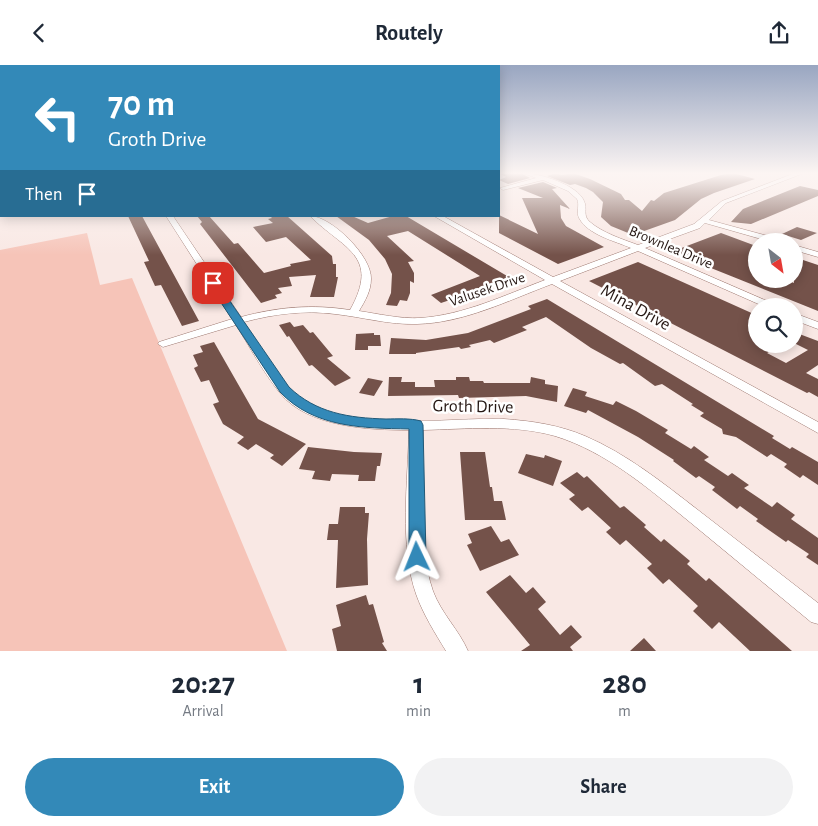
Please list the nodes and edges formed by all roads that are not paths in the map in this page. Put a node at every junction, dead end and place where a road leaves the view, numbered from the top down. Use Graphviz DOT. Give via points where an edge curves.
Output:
graph roads {
  1 [pos="580,200"];
  2 [pos="728,200"];
  3 [pos="169,217"];
  4 [pos="314,217"];
  5 [pos="439,217"];
  6 [pos="704,221"];
  7 [pos="748,233"];
  8 [pos="637,249"];
  9 [pos="803,250"];
  10 [pos="818,255"];
  11 [pos="552,281"];
  12 [pos="752,298"];
  13 [pos="353,313"];
  14 [pos="803,320"];
  15 [pos="239,322"];
  16 [pos="818,326"];
  17 [pos="164,344"];
  18 [pos="416,425"];
  19 [pos="818,428"];
  20 [pos="818,615"];
  21 [pos="458,651"];
  1 -- 8 [label="street, Brownlea Drive" via="580,215 588,225"];
  2 -- 6 [label="street, Valusek Drive" via="714,209"];
  3 -- 15 [label="street, Groth Drive"];
  4 -- 13 [label="street" via="348,243 364,263 366,289"];
  5 -- 11 [label="street, Mina Drive"];
  6 -- 7 [label="street"];
  6 -- 8 [label="street, Valusek Drive"];
  8 -- 11 [label="street, Valusek Drive"];
  8 -- 12 [label="street, Brownlea Drive"];
  9 -- 10 [label="street"];
  11 -- 13 [label="street, Valusek Drive" via="463,314 440,319 409,320"];
  11 -- 19 [label="street, Mina Drive"];
  13 -- 15 [label="street, Valusek Drive" via="292,310"];
  14 -- 16 [label="street"];
  15 -- 17 [label="street, Valusek Drive"];
  15 -- 18 [label="street, Groth Drive" via="284,389 310,410 332,418 367,423"];
  18 -- 20 [label="street, Groth Drive" via="516,425 563,433 589,443 637,472"];
  18 -- 21 [label="street" via="417,538 422,586"];
}
